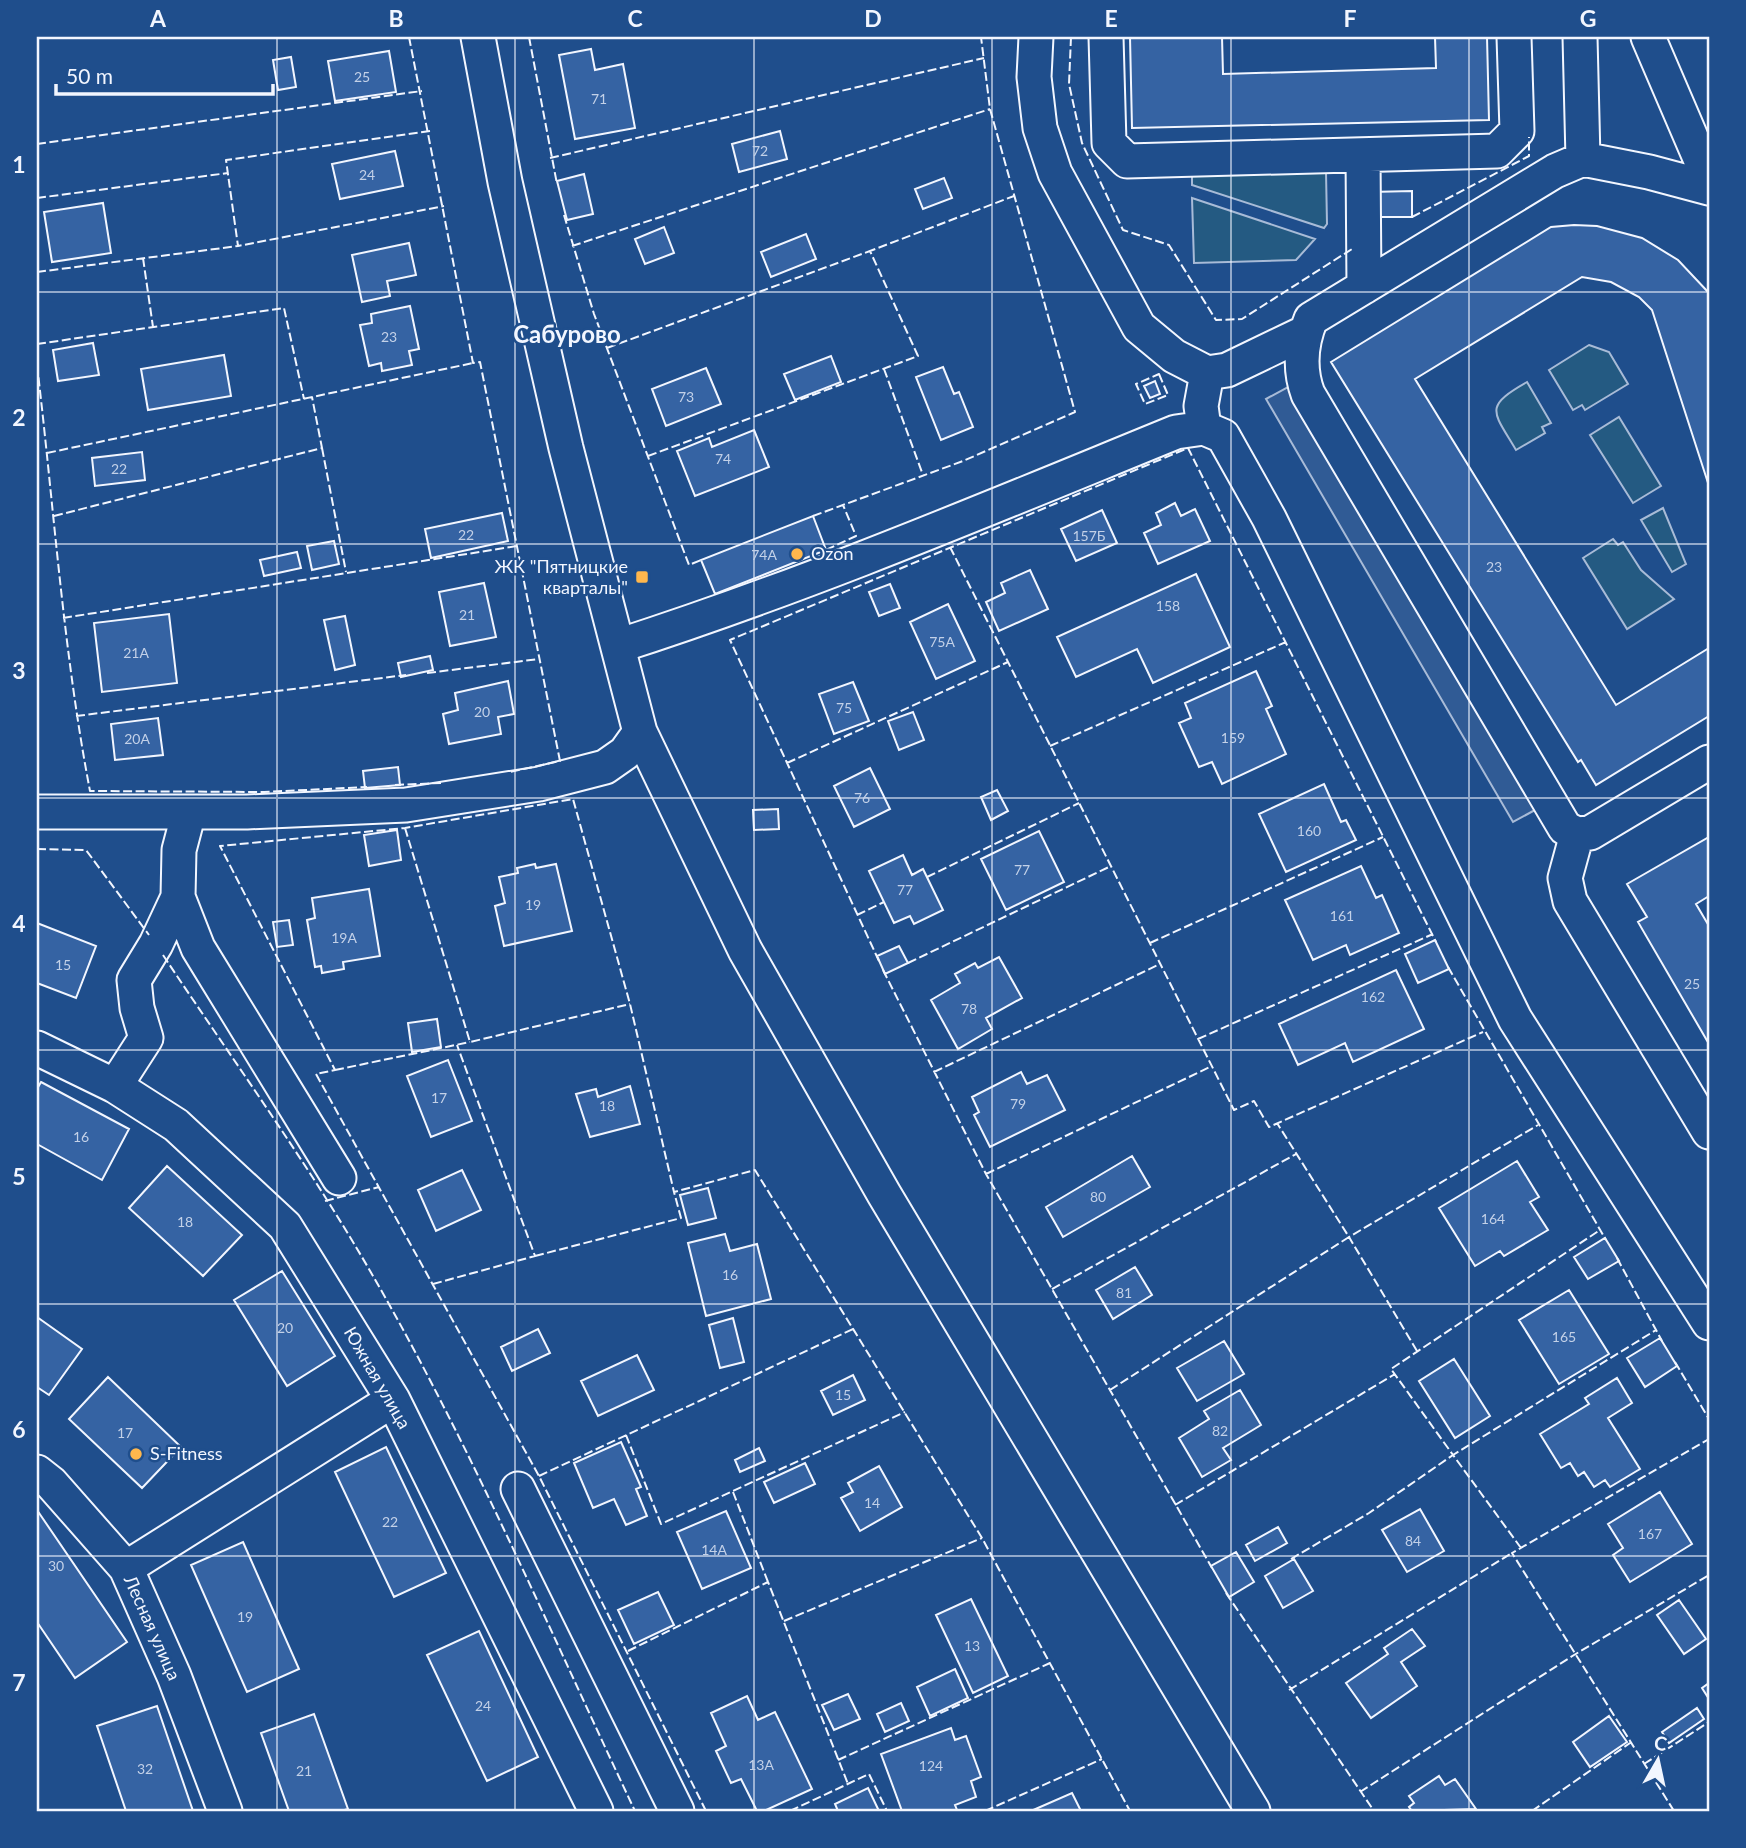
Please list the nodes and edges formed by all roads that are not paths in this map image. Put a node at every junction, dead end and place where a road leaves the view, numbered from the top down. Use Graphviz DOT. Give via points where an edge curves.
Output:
graph roads {
  1 [pos="478,37"];
  2 [pos="1036,37"];
  3 [pos="1106,37"];
  4 [pos="1514,37"];
  5 [pos="1580,37"];
  6 [pos="1648,37"];
  7 [pos="1363,155"];
  8 [pos="1583,159"];
  9 [pos="1709,179"];
  10 [pos="1709,188"];
  11 [pos="1364,287"];
  12 [pos="1306,332"];
  13 [pos="1206,373"];
  14 [pos="1204,428"];
  15 [pos="618,646"];
  16 [pos="640,732"];
  17 [pos="1709,762"];
  18 [pos="37,812"];
  19 [pos="189,812"];
  20 [pos="1577,834"];
  21 [pos="178,897"];
  22 [pos="37,1048"];
  23 [pos="115,1086"];
  24 [pos="1709,1132"];
  25 [pos="339,1178"];
  26 [pos="1709,1322"];
  27 [pos="393,1400"];
  28 [pos="37,1472"];
  29 [pos="518,1489"];
  30 [pos="126,1568"];
  31 [pos="225,1811"];
  32 [pos="596,1811"];
  33 [pos="677,1811"];
  34 [pos="1253,1811"];
  1 -- 15 [label="street" via="505,182 566,448"];
  2 -- 13 [label="street" via="1034,77 1040,128 1055,173 1139,327 1174,356"];
  3 -- 7 [label="street" via="1109,143 1128,161"];
  4 -- 7 [label="street" via="1517,131 1497,151"];
  5 -- 8 [label="street"];
  6 -- 9 [label="street"];
  7 -- 11 [label="street"];
  8 -- 10 [label="street"];
  8 -- 11 [label="street" via="1555,171"];
  11 -- 12 [label="street" via="1311,319"];
  12 -- 13 [label="street" via="1227,370"];
  12 -- 20 [label="street" via="1302,362 1308,394 1565,828"];
  13 -- 14 [label="street" via="1201,406"];
  14 -- 15 [label="street" via="1176,432 893,547"];
  14 -- 26 [label="street" via="1223,436 1269,518 1516,1019"];
  15 -- 16 [label="street"];
  16 -- 19 [label="street" via="625,753 605,767 539,784 406,804"];
  16 -- 34 [label="street" via="745,950 884,1194"];
  17 -- 20 [label="street" via="1590,833"];
  18 -- 19 [label="street"];
  19 -- 21 [label="street" via="179,850"];
  20 -- 24 [label="street" via="1564,878 1566,890"];
  21 -- 23 [label="street" via="134,980 146,1038"];
  21 -- 25 [label="street" via="198,948"];
  22 -- 23 [label="street, Южная улица"];
  23 -- 27 [label="street, Южная улица" via="176,1125 285,1226"];
  27 -- 30 [label="street"];
  27 -- 32 [label="street, Южная улица"];
  28 -- 30 [label="street, Лесная улица"];
  29 -- 33 [label="street"];
  30 -- 31 [label="street, Лесная улица" via="174,1676"];
}
